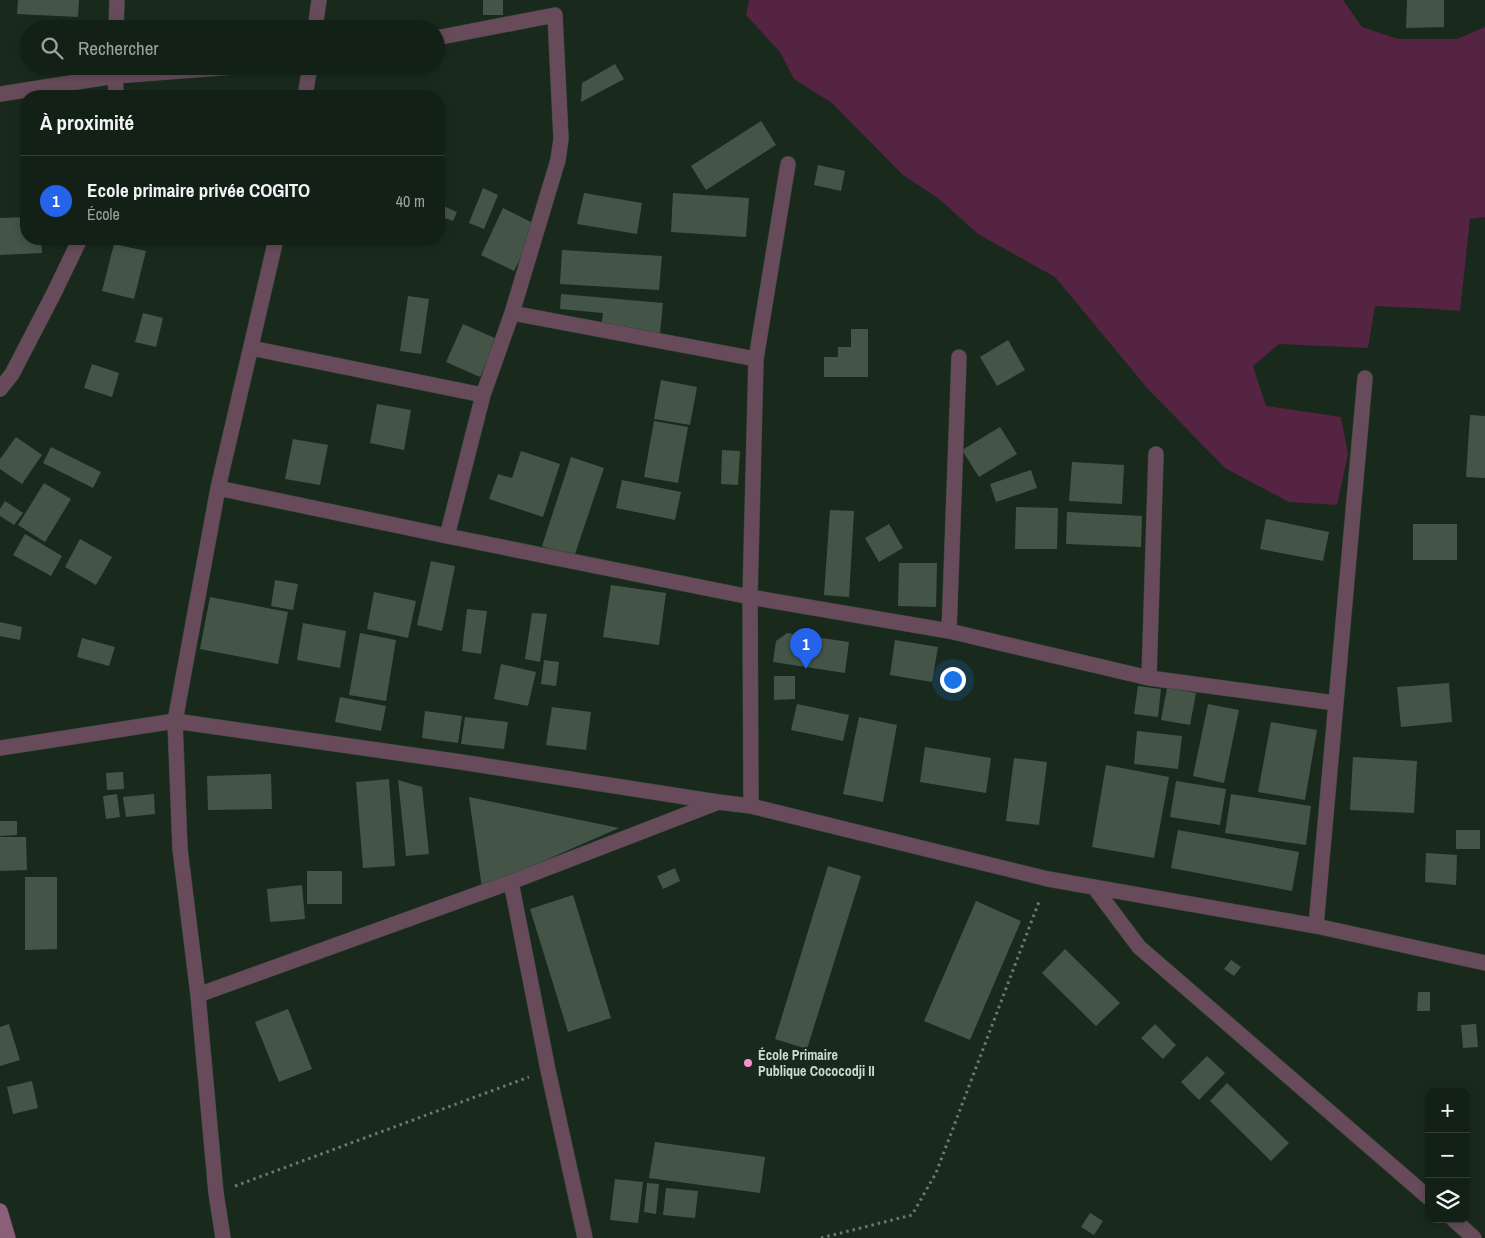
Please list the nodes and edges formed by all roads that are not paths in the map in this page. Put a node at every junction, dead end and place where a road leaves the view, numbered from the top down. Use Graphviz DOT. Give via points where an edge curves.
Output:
graph roads {
  1 [pos="116,0"];
  2 [pos="319,0"];
  3 [pos="116,20"];
  4 [pos="316,20"];
  5 [pos="445,36"];
  6 [pos="95,75"];
  7 [pos="115,75"];
  8 [pos="308,75"];
  9 [pos="20,90"];
  10 [pos="20,90"];
  11 [pos="116,90"];
  12 [pos="306,90"];
  13 [pos="0,94"];
  14 [pos="788,164"];
  15 [pos="77,245"];
  16 [pos="275,245"];
  17 [pos="512,313"];
  18 [pos="251,348"];
  19 [pos="959,358"];
  20 [pos="756,359"];
  21 [pos="1365,378"];
  22 [pos="0,389"];
  23 [pos="483,395"];
  24 [pos="1156,454"];
  25 [pos="218,488"];
  26 [pos="447,536"];
  27 [pos="750,597"];
  28 [pos="949,631"];
  29 [pos="1149,678"];
  30 [pos="1335,703"];
  31 [pos="175,721"];
  32 [pos="0,748"];
  33 [pos="718,802"];
  34 [pos="751,806"];
  35 [pos="511,882"];
  36 [pos="1094,887"];
  37 [pos="1316,926"];
  38 [pos="1485,963"];
  39 [pos="198,995"];
  40 [pos="1425,1195"];
  41 [pos="0,1211"];
  42 [pos="1457,1223"];
  43 [pos="8,1238"];
  44 [pos="223,1238"];
  45 [pos="585,1238"];
  46 [pos="1474,1238"];
  1 -- 3 [label="street"];
  2 -- 4 [label="street"];
  5 -- 17 [label="street" via="555,15 561,139 558,160"];
  6 -- 9 [label="street"];
  7 -- 11 [label="street"];
  8 -- 12 [label="street"];
  10 -- 13 [label="street"];
  14 -- 20 [label="street"];
  15 -- 22 [label="street" via="12,374"];
  16 -- 18 [label="street"];
  17 -- 20 [label="street"];
  17 -- 23 [label="street"];
  18 -- 23 [label="street"];
  18 -- 25 [label="street"];
  19 -- 28 [label="street"];
  20 -- 27 [label="street"];
  21 -- 30 [label="street"];
  23 -- 26 [label="street"];
  24 -- 29 [label="street"];
  25 -- 26 [label="street"];
  25 -- 31 [label="street"];
  26 -- 27 [label="street"];
  27 -- 28 [label="street"];
  27 -- 34 [label="street"];
  28 -- 29 [label="street"];
  29 -- 30 [label="street"];
  30 -- 37 [label="street"];
  31 -- 32 [label="street"];
  31 -- 33 [label="street"];
  31 -- 39 [label="street" via="180,849"];
  33 -- 34 [label="street"];
  33 -- 35 [label="street"];
  34 -- 36 [label="street" via="1048,879"];
  35 -- 39 [label="street"];
  35 -- 45 [label="street"];
  36 -- 37 [label="street"];
  36 -- 40 [label="street" via="1139,947"];
  37 -- 38 [label="street"];
  39 -- 44 [label="street"];
  41 -- 43 [label="street"];
  42 -- 46 [label="street"];
}
